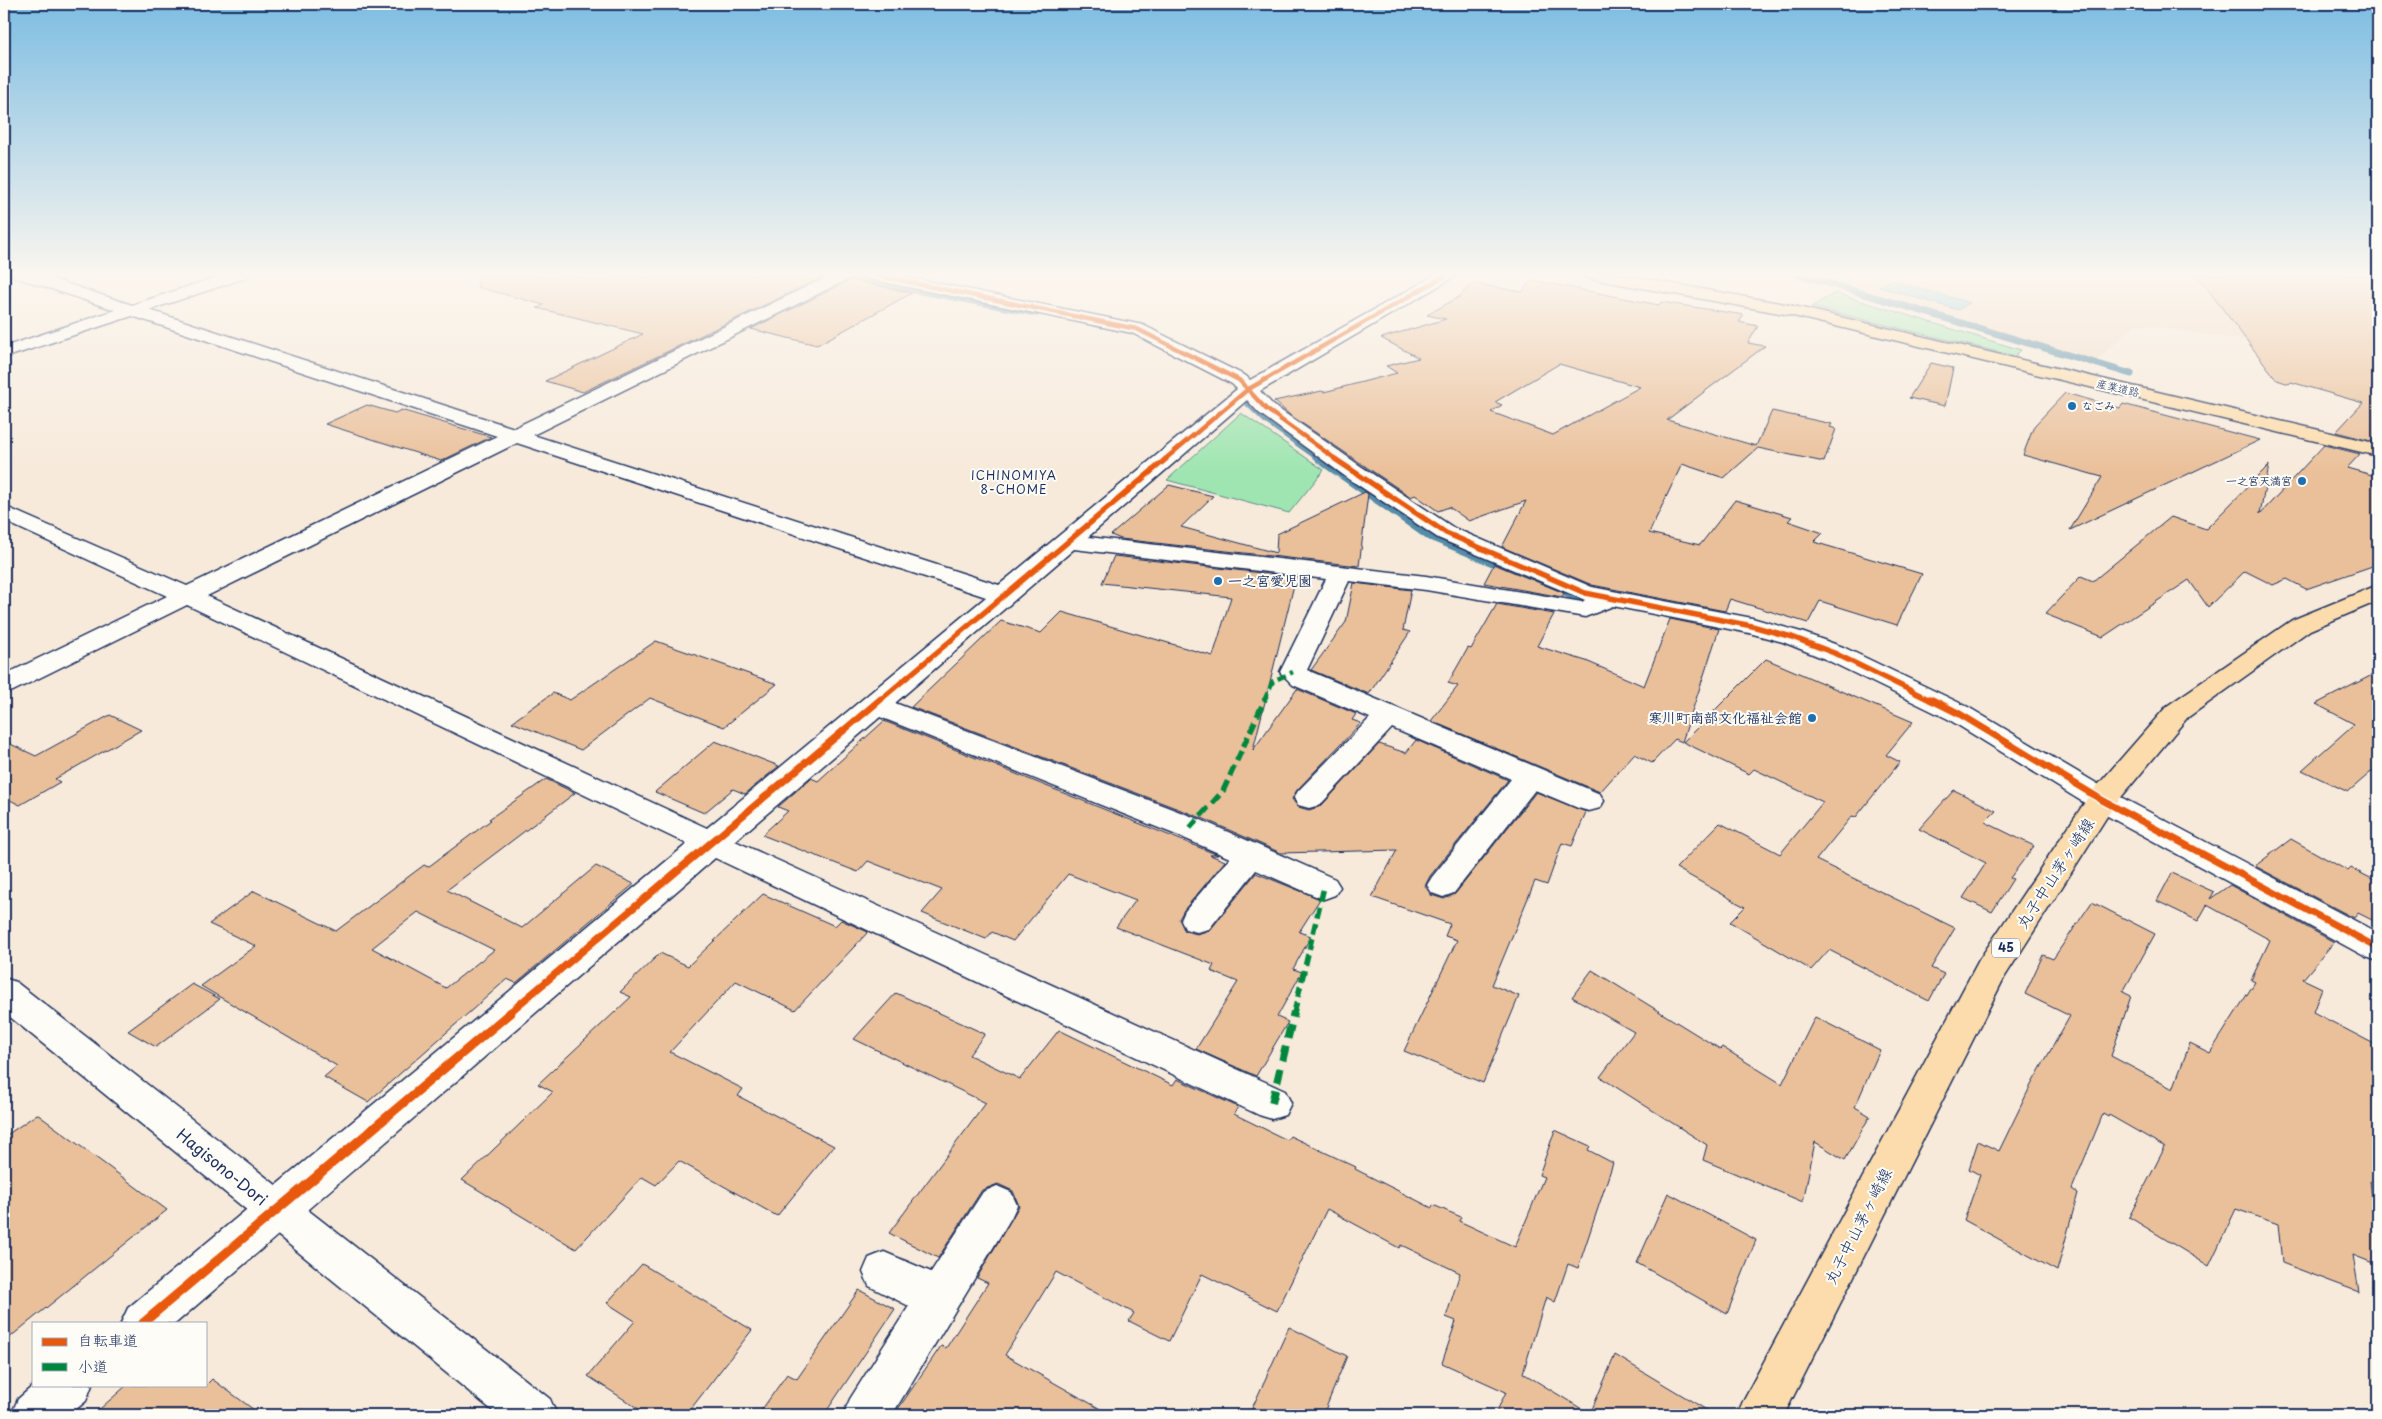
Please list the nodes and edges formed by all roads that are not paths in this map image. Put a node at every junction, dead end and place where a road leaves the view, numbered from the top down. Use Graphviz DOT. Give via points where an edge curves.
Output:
graph roads {
  1 [pos="42,340"];
  2 [pos="226,340"];
  3 [pos="710,340"];
  4 [pos="1160,340"];
  5 [pos="1333,340"];
  6 [pos="1916,340"];
  7 [pos="4,353"];
  8 [pos="1247,390"];
  9 [pos="516,435"];
  10 [pos="2378,450"];
  11 [pos="4,513"];
  12 [pos="1067,542"];
  13 [pos="1341,573"];
  14 [pos="2378,592"];
  15 [pos="1004,594"];
  16 [pos="188,596"];
  17 [pos="1600,603"];
  18 [pos="4,685"];
  19 [pos="875,705"];
  20 [pos="1388,716"];
  21 [pos="1530,776"];
  22 [pos="1309,798"];
  23 [pos="2102,800"];
  24 [pos="1589,801"];
  25 [pos="712,844"];
  26 [pos="1250,855"];
  27 [pos="1443,885"];
  28 [pos="1324,888"];
  29 [pos="1197,920"];
  30 [pos="2378,948"];
  31 [pos="4,992"];
  32 [pos="1272,1103"];
  33 [pos="997,1205"];
  34 [pos="276,1210"];
  35 [pos="884,1272"];
  36 [pos="940,1298"];
  37 [pos="144,1322"];
  38 [pos="69,1386"];
  39 [pos="34,1415"];
  40 [pos="534,1415"];
  41 [pos="866,1415"];
  42 [pos="1760,1415"];
  1 -- 7 [label="street"];
  2 -- 9 [label="street"];
  3 -- 9 [label="street"];
  4 -- 8 [label="street" via="1232,376"];
  5 -- 8 [label="street"];
  6 -- 10 [label="main road, 産業道路"];
  8 -- 12 [label="street"];
  8 -- 17 [label="street" via="1266,409 1446,533 1585,593"];
  9 -- 15 [label="street"];
  9 -- 16 [label="street"];
  11 -- 16 [label="street"];
  12 -- 13 [label="street"];
  12 -- 15 [label="street"];
  13 -- 17 [label="street" via="1426,583 1585,610"];
  13 -- 20 [label="street" via="1292,672"];
  14 -- 23 [label="main road, 丸子中山茅ヶ崎線 / 45" via="2301,625 2177,712"];
  15 -- 19 [label="street"];
  16 -- 18 [label="street"];
  16 -- 25 [label="street"];
  17 -- 23 [label="street" via="1752,626 1834,653 1958,713"];
  19 -- 25 [label="street"];
  19 -- 26 [label="street"];
  20 -- 21 [label="street"];
  20 -- 22 [label="street"];
  21 -- 24 [label="street"];
  21 -- 27 [label="street"];
  23 -- 30 [label="street"];
  23 -- 42 [label="main road, 丸子中山茅ヶ崎線 / 45" via="1991,970"];
  25 -- 32 [label="street"];
  25 -- 34 [label="street"];
  26 -- 28 [label="street"];
  26 -- 29 [label="street"];
  31 -- 34 [label="street, Hagisono-Dori"];
  33 -- 36 [label="street"];
  34 -- 37 [label="street"];
  34 -- 40 [label="street, Hagisono-Dori"];
  35 -- 36 [label="street"];
  36 -- 41 [label="street"];
  38 -- 39 [label="street"];
}
